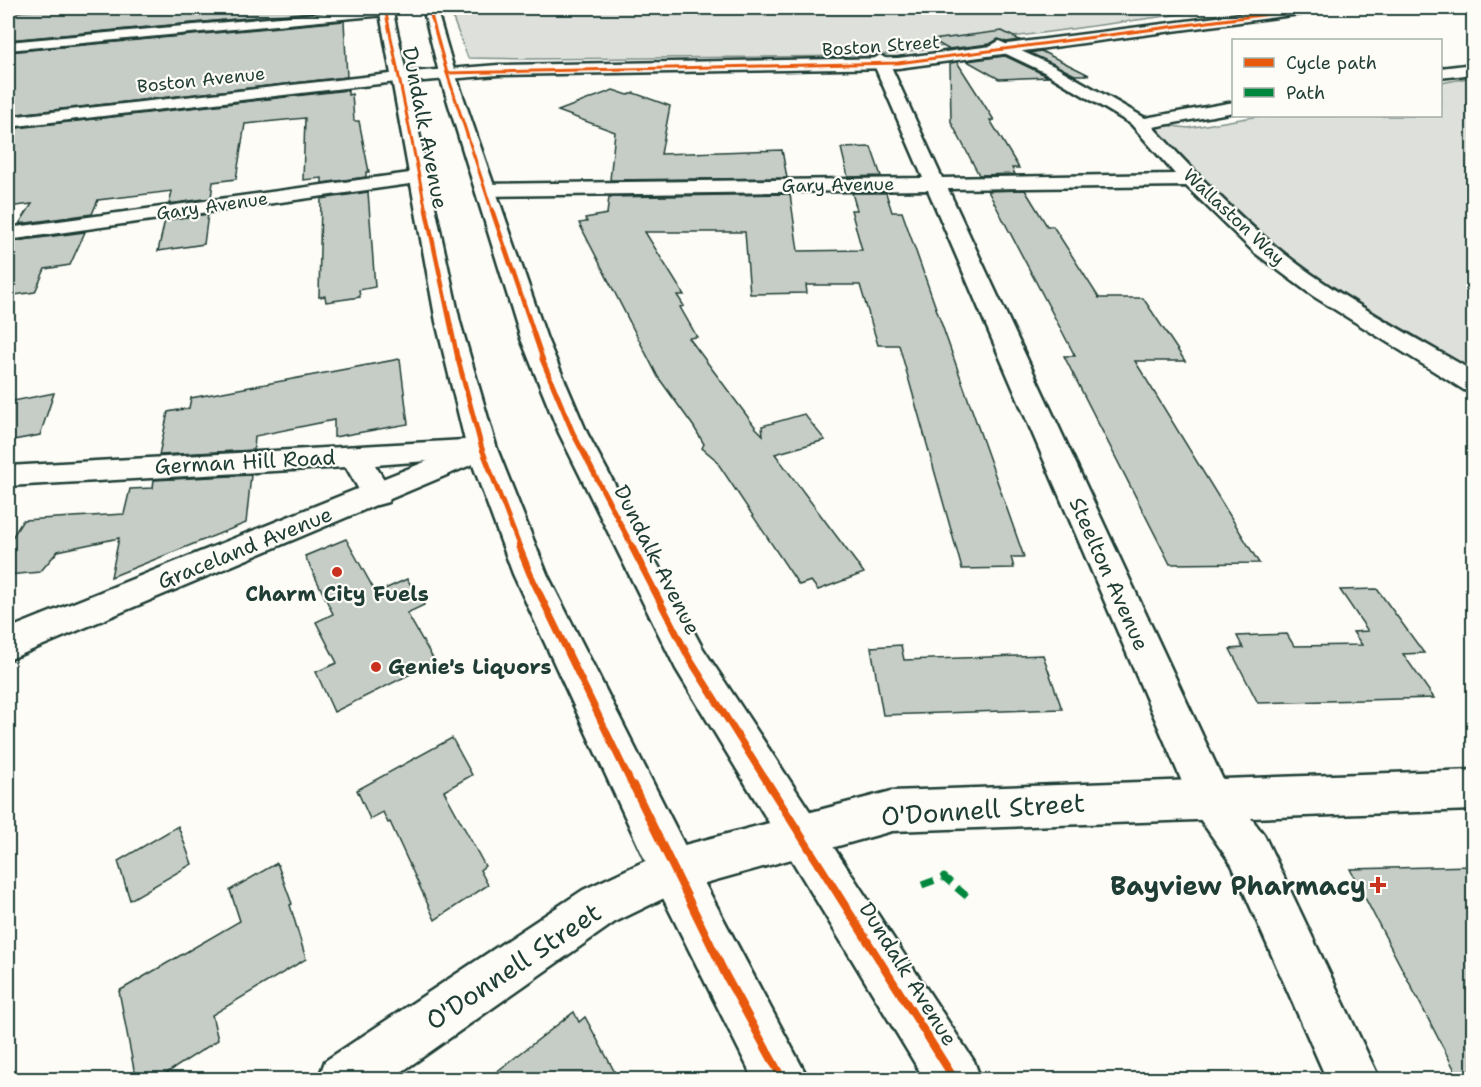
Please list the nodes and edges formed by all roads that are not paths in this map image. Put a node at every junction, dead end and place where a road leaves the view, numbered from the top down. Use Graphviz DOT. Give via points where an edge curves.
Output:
graph roads {
  1 [pos="429,8"];
  2 [pos="1276,8"];
  3 [pos="1314,8"];
  4 [pos="385,9"];
  5 [pos="1151,27"];
  6 [pos="8,46"];
  7 [pos="1003,47"];
  8 [pos="881,62"];
  9 [pos="1473,69"];
  10 [pos="447,70"];
  11 [pos="1442,73"];
  12 [pos="399,78"];
  13 [pos="1232,107"];
  14 [pos="8,122"];
  15 [pos="1141,124"];
  16 [pos="417,178"];
  17 [pos="1191,180"];
  18 [pos="935,184"];
  19 [pos="486,190"];
  20 [pos="8,234"];
  21 [pos="1473,384"];
  22 [pos="482,449"];
  23 [pos="355,456"];
  24 [pos="8,476"];
  25 [pos="377,494"];
  26 [pos="8,645"];
  27 [pos="1473,790"];
  28 [pos="1210,798"];
  29 [pos="800,834"];
  30 [pos="673,870"];
  31 [pos="344,1080"];
  32 [pos="783,1080"];
  33 [pos="955,1080"];
  34 [pos="1354,1080"];
  1 -- 10 [label="street, Dundalk Avenue"];
  2 -- 5 [label="street, Boston Street"];
  3 -- 5 [label="street, Boston Street"];
  4 -- 6 [label="street"];
  4 -- 12 [label="street, Dundalk Avenue"];
  5 -- 7 [label="street, Boston Street"];
  7 -- 8 [label="street, Boston Street"];
  7 -- 15 [label="street, Wallaston Way" via="1097,96"];
  8 -- 10 [label="street, Boston Street"];
  8 -- 18 [label="street, Steelton Avenue"];
  9 -- 11 [label="street"];
  10 -- 12 [label="street, Boston Street"];
  10 -- 19 [label="street, Dundalk Avenue"];
  12 -- 14 [label="street, Boston Avenue"];
  12 -- 16 [label="street, Dundalk Avenue"];
  13 -- 15 [label="street"];
  15 -- 17 [label="street, Wallaston Way"];
  16 -- 20 [label="street, Gary Avenue"];
  16 -- 22 [label="street, Dundalk Avenue" via="448,322"];
  17 -- 18 [label="street, Gary Avenue"];
  17 -- 21 [label="street, Wallaston Way" via="1263,248 1322,291"];
  18 -- 19 [label="street, Gary Avenue"];
  18 -- 28 [label="street, Steelton Avenue"];
  19 -- 29 [label="street, Dundalk Avenue" via="534,339 573,433 689,658"];
  22 -- 23 [label="street, German Hill Road"];
  22 -- 25 [label="street, Graceland Avenue"];
  22 -- 30 [label="street, Dundalk Avenue" via="530,574"];
  23 -- 24 [label="street, German Hill Road"];
  23 -- 25 [label="street"];
  25 -- 26 [label="street, Graceland Avenue"];
  27 -- 28 [label="street, O'Donnell Street"];
  28 -- 29 [label="street, O'Donnell Street" via="892,811"];
  28 -- 34 [label="street, Steelton Avenue" via="1248,850"];
  29 -- 30 [label="street, O'Donnell Street"];
  29 -- 33 [label="street, Dundalk Avenue"];
  30 -- 31 [label="street, O'Donnell Street" via="599,906"];
  30 -- 32 [label="street, Dundalk Avenue"];
}
